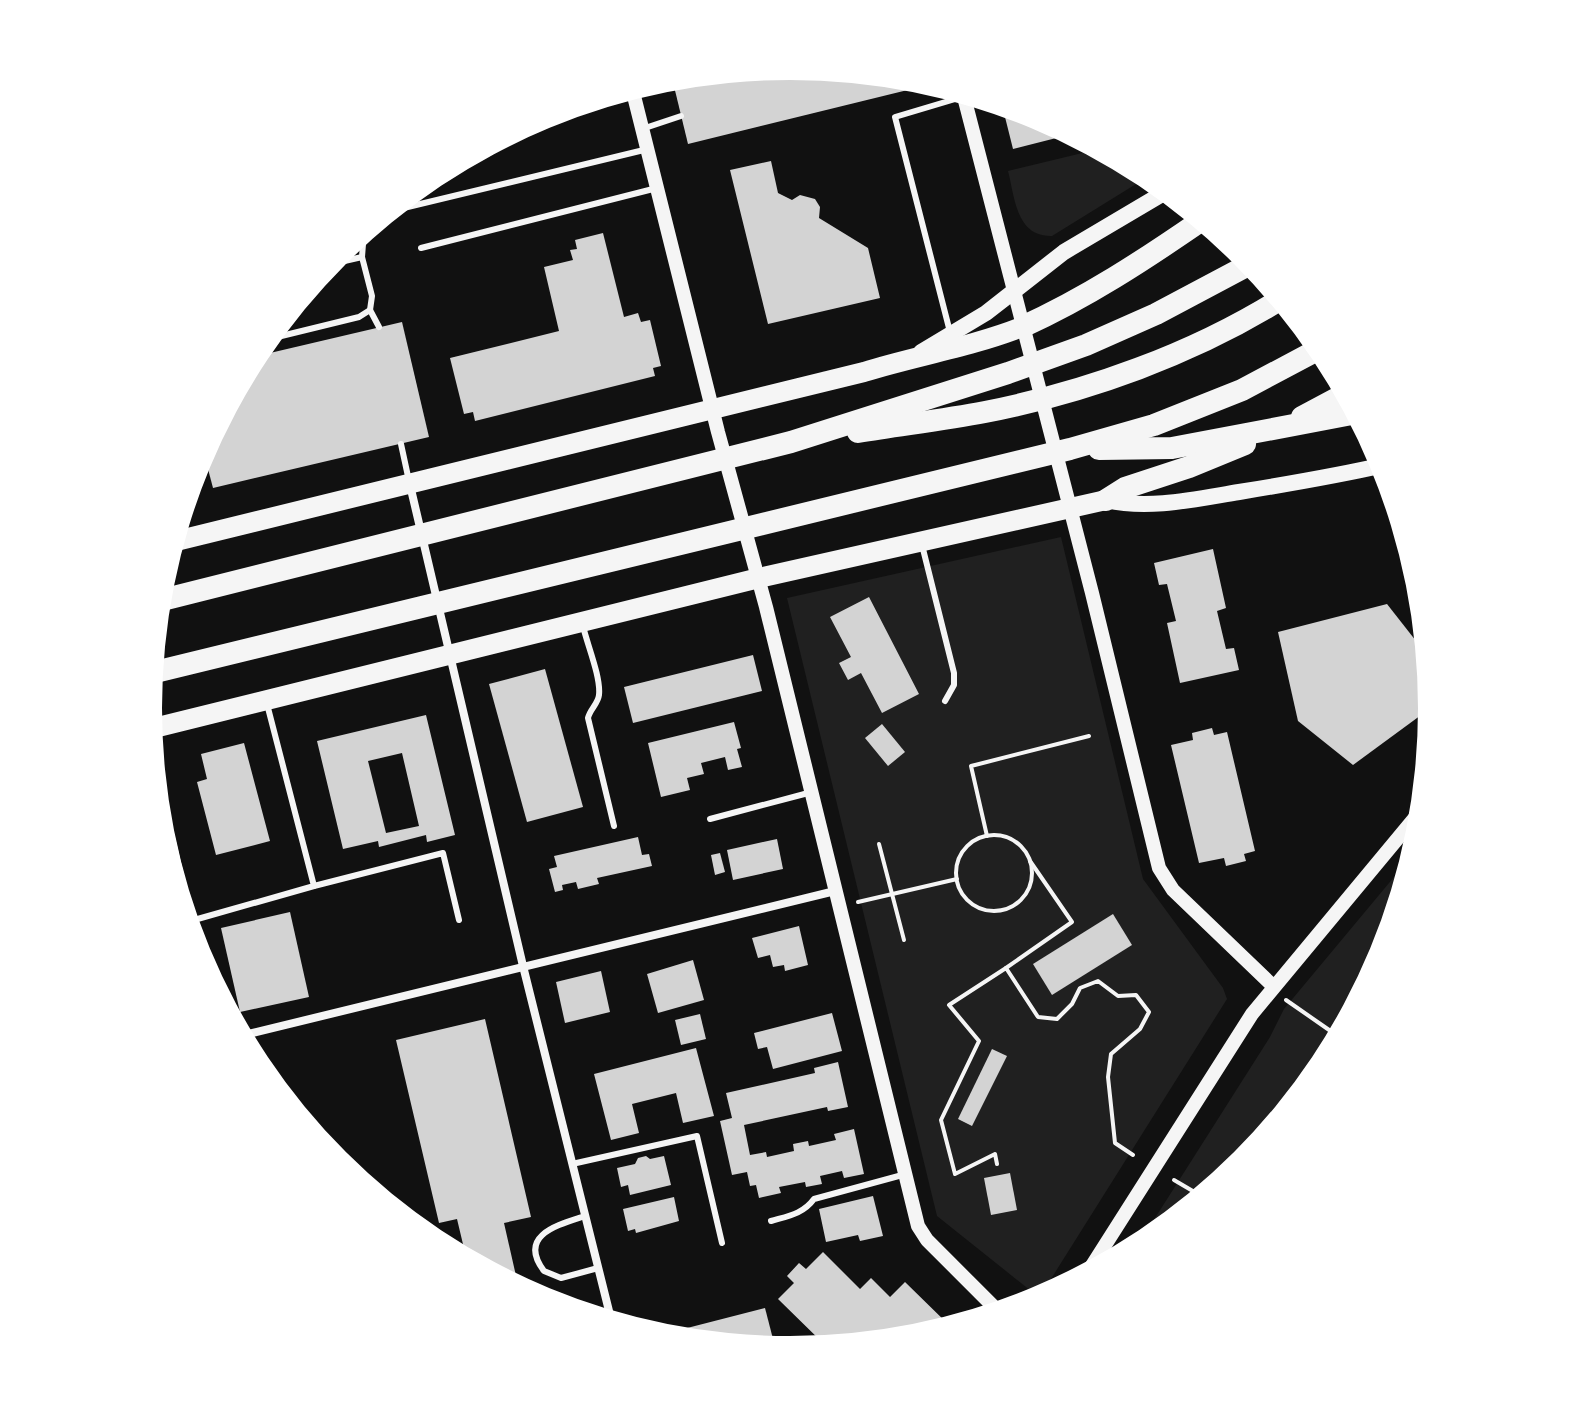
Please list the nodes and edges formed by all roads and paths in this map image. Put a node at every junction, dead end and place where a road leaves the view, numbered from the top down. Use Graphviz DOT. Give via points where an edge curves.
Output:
graph roads {
  1 [pos="635,99"];
  2 [pos="948,100"];
  3 [pos="967,105"];
  4 [pos="681,116"];
  5 [pos="642,129"];
  6 [pos="648,149"];
  7 [pos="657,188"];
  8 [pos="1156,198"];
  9 [pos="413,206"];
  10 [pos="1193,226"];
  11 [pos="363,248"];
  12 [pos="421,248"];
  13 [pos="362,257"];
  14 [pos="351,260"];
  15 [pos="1239,270"];
  16 [pos="1013,291"];
  17 [pos="1271,304"];
  18 [pos="370,310"];
  19 [pos="379,327"];
  20 [pos="1022,327"];
  21 [pos="284,335"];
  22 [pos="951,336"];
  23 [pos="1309,354"];
  24 [pos="913,357"];
  25 [pos="1336,398"];
  26 [pos="713,409"];
  27 [pos="1345,415"];
  28 [pos="791,442"];
  29 [pos="401,444"];
  30 [pos="1070,449"];
  31 [pos="1371,468"];
  32 [pos="410,485"];
  33 [pos="1106,500"];
  34 [pos="1069,507"];
  35 [pos="185,539"];
  36 [pos="921,541"];
  37 [pos="759,578"];
  38 [pos="172,597"];
  39 [pos="582,623"];
  40 [pos="450,655"];
  41 [pos="163,670"];
  42 [pos="267,700"];
  43 [pos="945,701"];
  44 [pos="162,726"];
  45 [pos="1089,736"];
  46 [pos="812,792"];
  47 [pos="710,819"];
  48 [pos="614,826"];
  49 [pos="1407,827"];
  50 [pos="987,836"];
  51 [pos="879,844"];
  52 [pos="1029,859"];
  53 [pos="957,879"];
  54 [pos="314,886"];
  55 [pos="835,891"];
  56 [pos="892,893"];
  57 [pos="858,902"];
  58 [pos="198,919"];
  59 [pos="459,920"];
  60 [pos="904,940"];
  61 [pos="523,966"];
  62 [pos="1006,968"];
  63 [pos="1273,986"];
  64 [pos="1286,1000"];
  65 [pos="1330,1030"];
  66 [pos="252,1033"];
  67 [pos="1133,1155"];
  68 [pos="572,1164"];
  69 [pos="997,1164"];
  70 [pos="906,1174"];
  71 [pos="1174,1180"];
  72 [pos="1192,1191"];
  73 [pos="585,1216"];
  74 [pos="771,1221"];
  75 [pos="722,1243"];
  76 [pos="1098,1256"];
  77 [pos="598,1268"];
  78 [pos="991,1304"];
  79 [pos="609,1310"];
  1 -- 5 [label="street"];
  2 -- 22 [label="lane" via="895,117"];
  3 -- 16 [label="street"];
  4 -- 5 [label="lane"];
  5 -- 6 [label="street"];
  6 -- 7 [label="street"];
  6 -- 9 [label="lane"];
  7 -- 12 [label="lane"];
  7 -- 26 [label="street"];
  8 -- 16 [label="main road" via="1064,252"];
  10 -- 20 [label="highway" via="1065,308"];
  11 -- 13 [label="lane"];
  13 -- 14 [label="lane"];
  13 -- 18 [label="lane" via="372,296"];
  15 -- 28 [label="highway" via="1086,345"];
  16 -- 20 [label="street"];
  16 -- 22 [label="main road"];
  17 -- 28 [label="highway" via="1194,345 1072,390 987,411"];
  18 -- 19 [label="lane"];
  18 -- 21 [label="lane"];
  20 -- 24 [label="main road"];
  20 -- 34 [label="street"];
  22 -- 24 [label="main road"];
  23 -- 30 [label="highway" via="1228,396"];
  24 -- 26 [label="main road"];
  25 -- 33 [label="highway" via="1255,440 1125,488"];
  26 -- 32 [label="main road"];
  26 -- 37 [label="street"];
  27 -- 30 [label="highway" via="1172,448"];
  28 -- 38 [label="highway"];
  29 -- 32 [label="lane"];
  30 -- 41 [label="highway"];
  31 -- 33 [label="main road" via="1197,499 1129,505"];
  32 -- 35 [label="main road"];
  32 -- 40 [label="street"];
  33 -- 34 [label="main road"];
  34 -- 36 [label="main road"];
  34 -- 63 [label="street" via="1159,868 1173,890"];
  36 -- 37 [label="main road"];
  36 -- 43 [label="lane" via="954,673"];
  37 -- 39 [label="main road"];
  37 -- 46 [label="street"];
  39 -- 40 [label="main road"];
  39 -- 48 [label="lane" via="599,690 588,718"];
  40 -- 42 [label="main road"];
  40 -- 61 [label="street"];
  42 -- 44 [label="main road"];
  42 -- 54 [label="lane"];
  45 -- 50 [label="path" via="971,766"];
  46 -- 47 [label="lane"];
  46 -- 55 [label="street"];
  49 -- 63 [label="street"];
  50 -- 52 [label="path" via="1013,840"];
  50 -- 53 [label="path" via="965,849"];
  51 -- 56 [label="path"];
  52 -- 53 [label="path" via="1031,883 1007,909 972,905"];
  52 -- 62 [label="path" via="1072,922"];
  53 -- 56 [label="path"];
  54 -- 58 [label="lane"];
  54 -- 59 [label="lane" via="443,853"];
  55 -- 61 [label="street"];
  55 -- 70 [label="street"];
  56 -- 57 [label="path"];
  56 -- 60 [label="path"];
  61 -- 66 [label="street"];
  61 -- 68 [label="street"];
  62 -- 67 [label="path" via="1038,1017 1057,1019 1080,988 1098,981 1118,996 1136,995 1149,1012 1140,1029 1111,1054 1109,1066 1115,1143"];
  62 -- 69 [label="path" via="949,1005 979,1041 941,1120 955,1174 995,1154"];
  63 -- 76 [label="street"];
  64 -- 65 [label="path"];
  68 -- 73 [label="street"];
  68 -- 75 [label="lane" via="697,1136"];
  70 -- 74 [label="lane" via="814,1199 808,1208"];
  70 -- 78 [label="street" via="923,1235"];
  71 -- 72 [label="path"];
  73 -- 77 [label="street"];
  73 -- 77 [label="lane" via="546,1231 536,1253 544,1271 561,1278"];
  77 -- 79 [label="street"];
}
